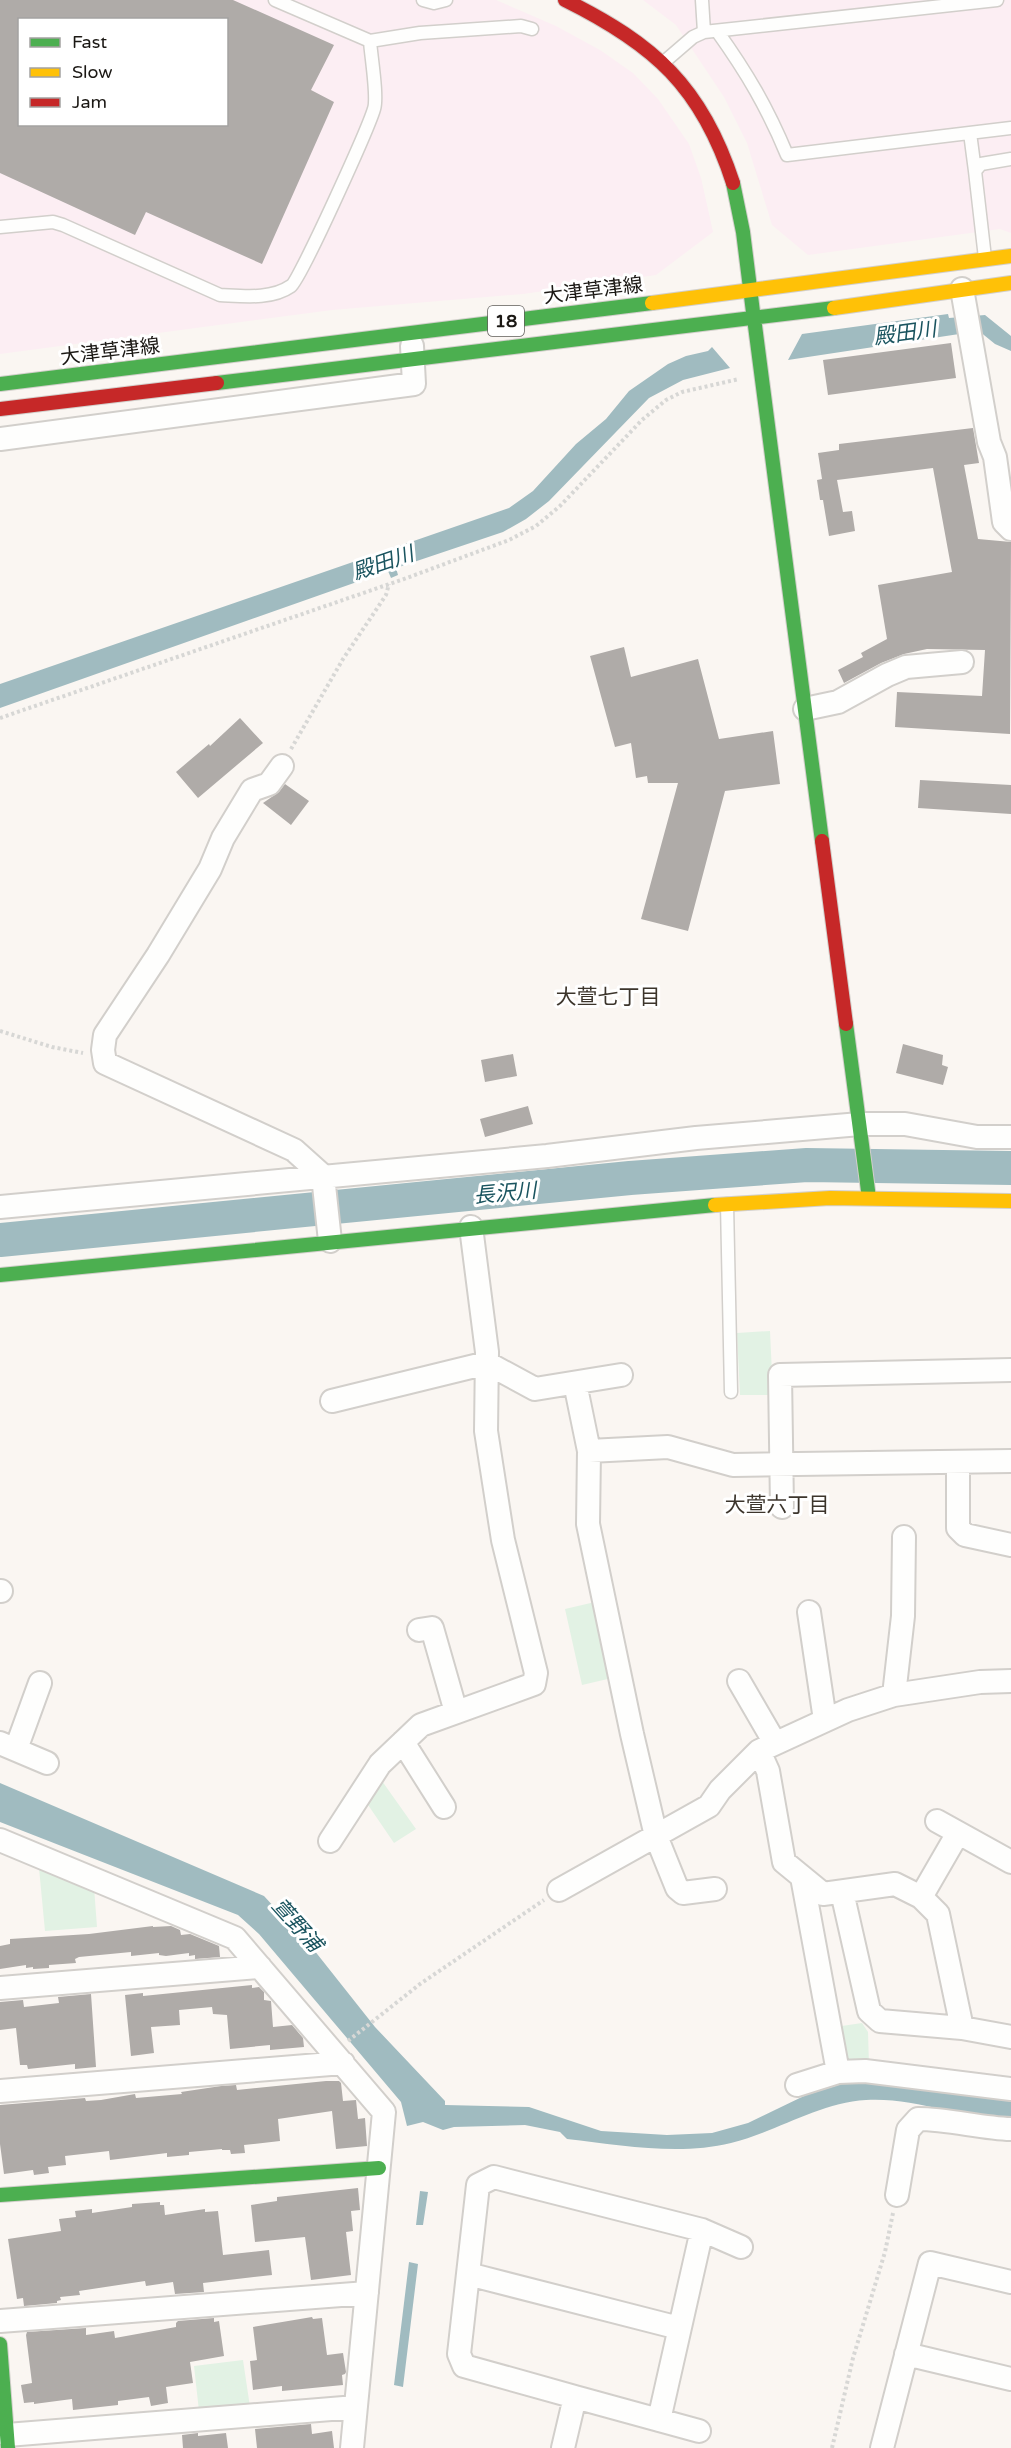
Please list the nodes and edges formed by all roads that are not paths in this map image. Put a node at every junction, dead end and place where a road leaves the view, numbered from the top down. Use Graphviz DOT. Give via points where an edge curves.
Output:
graph roads {
  1 [pos="423,0"];
  2 [pos="446,0"];
  3 [pos="565,0"];
  4 [pos="702,0"];
  5 [pos="997,0"];
  6 [pos="282,1"];
  7 [pos="532,29"];
  8 [pos="717,31"];
  9 [pos="704,32"];
  10 [pos="370,41"];
  11 [pos="663,62"];
  12 [pos="1011,128"];
  13 [pos="970,133"];
  14 [pos="1011,159"];
  15 [pos="975,171"];
  16 [pos="0,227"];
  17 [pos="1011,256"];
  18 [pos="985,259"];
  19 [pos="1011,283"];
  20 [pos="750,291"];
  21 [pos="964,300"];
  22 [pos="754,318"];
  23 [pos="411,332"];
  24 [pos="295,334"];
  25 [pos="384,336"];
  26 [pos="412,358"];
  27 [pos="0,384"];
  28 [pos="0,409"];
  29 [pos="0,439"];
  30 [pos="1011,529"];
  31 [pos="962,662"];
  32 [pos="805,709"];
  33 [pos="282,766"];
  34 [pos="861,1129"];
  35 [pos="1011,1137"];
  36 [pos="323,1179"];
  37 [pos="869,1192"];
  38 [pos="1011,1201"];
  39 [pos="727,1204"];
  40 [pos="0,1207"];
  41 [pos="471,1227"];
  42 [pos="330,1236"];
  43 [pos="0,1275"];
  44 [pos="487,1364"];
  45 [pos="1011,1370"];
  46 [pos="621,1375"];
  47 [pos="575,1383"];
  48 [pos="732,1392"];
  49 [pos="332,1401"];
  50 [pos="589,1451"];
  51 [pos="1011,1461"];
  52 [pos="957,1462"];
  53 [pos="782,1465"];
  54 [pos="782,1507"];
  55 [pos="904,1537"];
  56 [pos="1011,1545"];
  57 [pos="809,1612"];
  58 [pos="419,1630"];
  59 [pos="739,1681"];
  60 [pos="1011,1682"];
  61 [pos="40,1683"];
  62 [pos="894,1695"];
  63 [pos="456,1712"];
  64 [pos="825,1720"];
  65 [pos="403,1742"];
  66 [pos="8,1746"];
  67 [pos="767,1747"];
  68 [pos="47,1763"];
  69 [pos="444,1807"];
  70 [pos="937,1821"];
  71 [pos="958,1833"];
  72 [pos="656,1836"];
  73 [pos="0,1840"];
  74 [pos="330,1841"];
  75 [pos="1011,1862"];
  76 [pos="802,1877"];
  77 [pos="715,1889"];
  78 [pos="558,1890"];
  79 [pos="842,1892"];
  80 [pos="921,1897"];
  81 [pos="260,1967"];
  82 [pos="0,1988"];
  83 [pos="962,2028"];
  84 [pos="1011,2037"];
  85 [pos="343,2054"];
  86 [pos="838,2072"];
  87 [pos="797,2085"];
  88 [pos="1011,2089"];
  89 [pos="0,2091"];
  90 [pos="1011,2129"];
  91 [pos="379,2168"];
  92 [pos="0,2195"];
  93 [pos="897,2195"];
  94 [pos="702,2230"];
  95 [pos="741,2247"];
  96 [pos="468,2274"];
  97 [pos="1011,2282"];
  98 [pos="367,2293"];
  99 [pos="0,2321"];
  100 [pos="679,2328"];
  101 [pos="0,2344"];
  102 [pos="906,2354"];
  103 [pos="1011,2379"];
  104 [pos="575,2397"];
  105 [pos="356,2407"];
  106 [pos="659,2420"];
  107 [pos="699,2431"];
  108 [pos="8,2442"];
  109 [pos="352,2448"];
  110 [pos="563,2448"];
  111 [pos="882,2448"];
  1 -- 2 [label="lane"];
  3 -- 11 [label="main road" via="600,16"];
  4 -- 9 [label="lane"];
  5 -- 8 [label="lane"];
  6 -- 10 [label="lane"];
  7 -- 10 [label="lane" via="521,26 420,33"];
  8 -- 9 [label="lane"];
  8 -- 13 [label="lane" via="751,79 787,155"];
  9 -- 11 [label="lane"];
  10 -- 16 [label="lane" via="375,107 293,285 276,294 219,295 52,222"];
  11 -- 20 [label="main road" via="705,114 720,144 734,186"];
  12 -- 13 [label="lane"];
  13 -- 15 [label="lane"];
  14 -- 15 [label="lane" via="981,164"];
  15 -- 18 [label="lane"];
  17 -- 18 [label="main road, 大津草津線 / 18"];
  18 -- 20 [label="main road, 大津草津線 / 18"];
  19 -- 21 [label="main road, 18"];
  20 -- 22 [label="main road"];
  20 -- 23 [label="main road, 大津草津線 / 18"];
  21 -- 22 [label="main road, 18"];
  21 -- 30 [label="street" via="1004,522"];
  22 -- 26 [label="main road, 18"];
  22 -- 32 [label="main road"];
  23 -- 25 [label="main road, 大津草津線 / 18"];
  23 -- 26 [label="street"];
  24 -- 25 [label="lane"];
  25 -- 27 [label="main road, 大津草津線 / 18"];
  26 -- 28 [label="main road, 18"];
  26 -- 29 [label="street" via="414,384"];
  31 -- 32 [label="street" via="906,667 838,702"];
  32 -- 34 [label="main road"];
  33 -- 36 [label="street" via="269,784 252,790 223,838 210,869 105,1035 103,1050 105,1063 294,1150"];
  34 -- 35 [label="street" via="905,1124 978,1137"];
  34 -- 36 [label="street" via="696,1138"];
  34 -- 37 [label="main road"];
  36 -- 40 [label="street"];
  36 -- 42 [label="street"];
  37 -- 38 [label="main road"];
  37 -- 39 [label="main road"];
  39 -- 41 [label="main road"];
  39 -- 48 [label="lane"];
  41 -- 42 [label="main road"];
  41 -- 44 [label="street"];
  42 -- 43 [label="main road"];
  44 -- 47 [label="street" via="535,1389"];
  44 -- 49 [label="street"];
  44 -- 63 [label="street" via="486,1431 503,1540 536,1673 534,1684"];
  45 -- 53 [label="street" via="780,1375"];
  46 -- 47 [label="street"];
  47 -- 50 [label="street"];
  50 -- 53 [label="street" via="668,1447 733,1465"];
  50 -- 72 [label="street" via="588,1524"];
  51 -- 52 [label="street"];
  52 -- 53 [label="street"];
  52 -- 56 [label="street" via="958,1528 965,1535"];
  53 -- 54 [label="street"];
  55 -- 62 [label="street" via="903,1616"];
  57 -- 64 [label="street"];
  58 -- 63 [label="street" via="432,1628"];
  59 -- 67 [label="street"];
  60 -- 62 [label="street" via="980,1682"];
  61 -- 66 [label="street"];
  62 -- 64 [label="street"];
  63 -- 65 [label="street" via="421,1725"];
  64 -- 67 [label="street"];
  65 -- 69 [label="street"];
  65 -- 74 [label="street" via="380,1764"];
  66 -- 68 [label="street"];
  67 -- 72 [label="street" via="720,1790 709,1806"];
  67 -- 76 [label="street" via="784,1862"];
  70 -- 71 [label="street"];
  71 -- 75 [label="street"];
  71 -- 80 [label="street"];
  72 -- 77 [label="street" via="683,1893"];
  72 -- 78 [label="street"];
  73 -- 81 [label="street" via="235,1938"];
  76 -- 79 [label="street" via="823,1894"];
  76 -- 86 [label="street"];
  79 -- 80 [label="street" via="895,1884"];
  79 -- 83 [label="street" via="869,2011 880,2021"];
  80 -- 83 [label="street" via="938,1914"];
  81 -- 82 [label="street"];
  81 -- 85 [label="street"];
  83 -- 84 [label="street"];
  85 -- 89 [label="street"];
  85 -- 91 [label="street" via="384,2112"];
  86 -- 87 [label="street"];
  86 -- 88 [label="street" via="865,2071"];
  90 -- 93 [label="street" via="918,2119 908,2130"];
  91 -- 92 [label="main road"];
  91 -- 98 [label="street"];
  94 -- 95 [label="street"];
  94 -- 96 [label="street" via="494,2177 478,2185"];
  94 -- 100 [label="street"];
  96 -- 100 [label="street"];
  96 -- 104 [label="street" via="459,2354 464,2366"];
  97 -- 102 [label="street" via="930,2263"];
  98 -- 99 [label="street"];
  98 -- 105 [label="street"];
  100 -- 106 [label="street"];
  101 -- 108 [label="main road"];
  102 -- 103 [label="street"];
  102 -- 111 [label="street"];
  104 -- 106 [label="street"];
  104 -- 110 [label="street"];
  105 -- 108 [label="street"];
  105 -- 109 [label="street"];
  106 -- 107 [label="street"];
}
